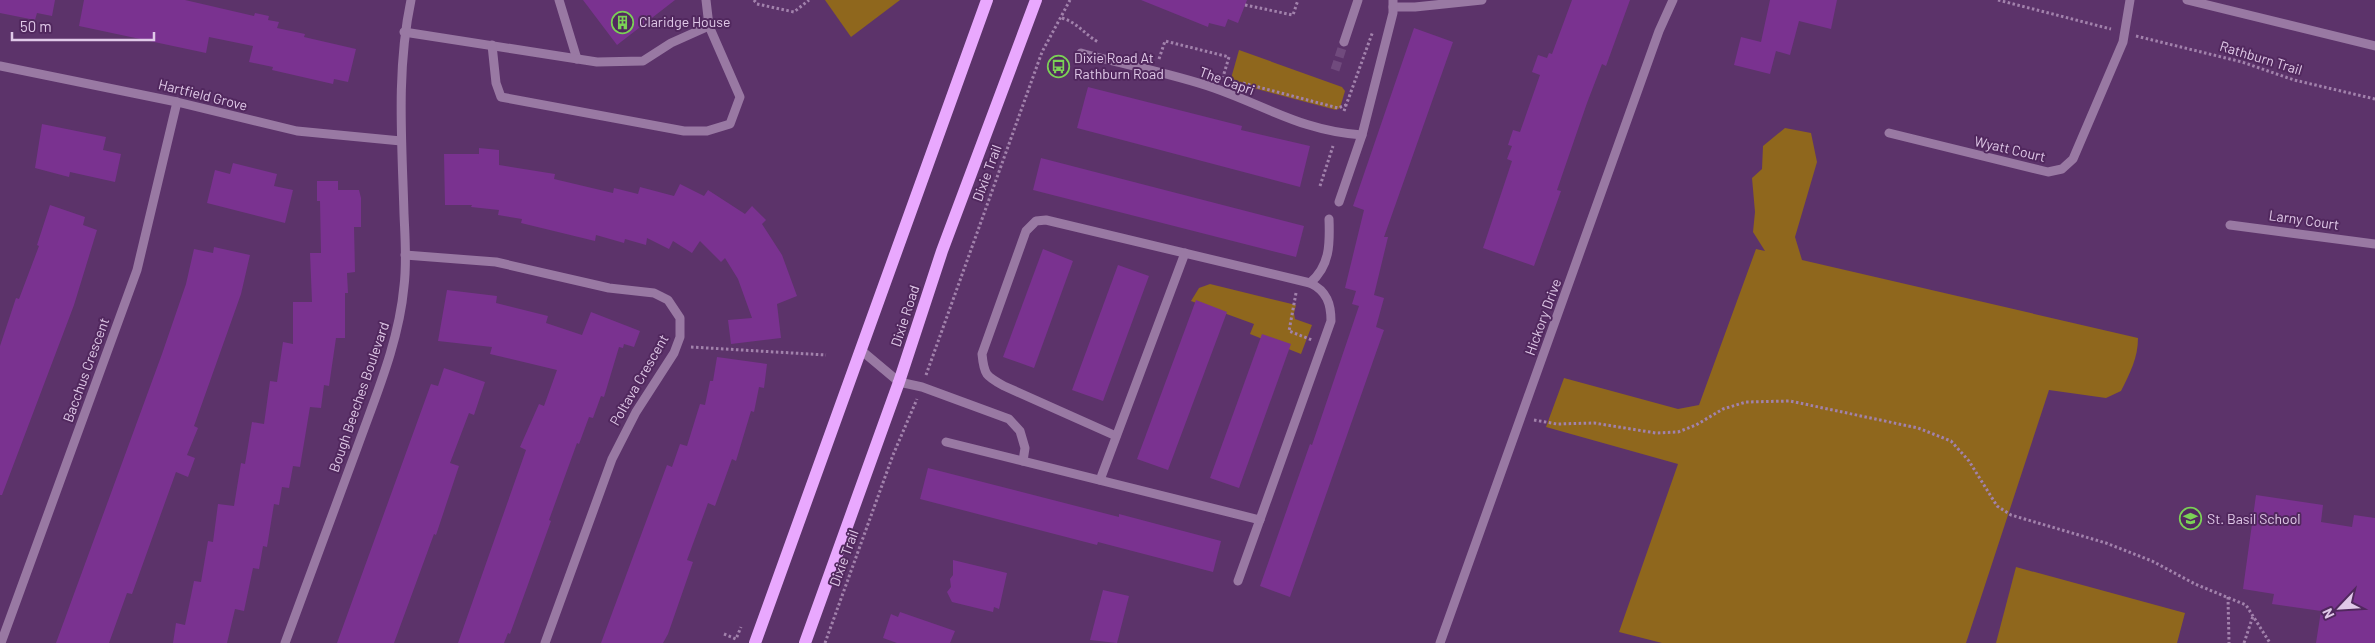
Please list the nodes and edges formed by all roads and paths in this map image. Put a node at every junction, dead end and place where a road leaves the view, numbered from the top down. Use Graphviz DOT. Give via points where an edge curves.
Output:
graph roads {
  1 [pos="410,0"];
  2 [pos="559,0"];
  3 [pos="706,0"];
  4 [pos="754,0"];
  5 [pos="809,0"];
  6 [pos="987,0"];
  7 [pos="1036,0"];
  8 [pos="1070,0"];
  9 [pos="1298,0"];
  10 [pos="1358,0"];
  11 [pos="1482,0"];
  12 [pos="1673,0"];
  13 [pos="1998,0"];
  14 [pos="2130,0"];
  15 [pos="2187,0"];
  16 [pos="1393,3"];
  17 [pos="1245,5"];
  18 [pos="1062,18"];
  19 [pos="1375,25"];
  20 [pos="708,26"];
  21 [pos="2111,29"];
  22 [pos="404,32"];
  23 [pos="2141,37"];
  24 [pos="1344,42"];
  25 [pos="1102,44"];
  26 [pos="492,45"];
  27 [pos="2375,46"];
  28 [pos="1081,53"];
  29 [pos="1150,57"];
  30 [pos="577,59"];
  31 [pos="0,66"];
  32 [pos="1233,80"];
  33 [pos="1242,82"];
  34 [pos="2375,99"];
  35 [pos="178,102"];
  36 [pos="1346,105"];
  37 [pos="1344,111"];
  38 [pos="1890,133"];
  39 [pos="1362,135"];
  40 [pos="401,141"];
  41 [pos="1332,146"];
  42 [pos="1320,186"];
  43 [pos="1339,202"];
  44 [pos="1329,220"];
  45 [pos="2230,225"];
  46 [pos="2375,244"];
  47 [pos="1185,253"];
  48 [pos="405,255"];
  49 [pos="1310,283"];
  50 [pos="1296,292"];
  51 [pos="1312,340"];
  52 [pos="678,346"];
  53 [pos="862,351"];
  54 [pos="826,355"];
  55 [pos="933,358"];
  56 [pos="899,382"];
  57 [pos="1521,417"];
  58 [pos="906,426"];
  59 [pos="1116,436"];
  60 [pos="946,442"];
  61 [pos="1023,461"];
  62 [pos="1100,480"];
  63 [pos="1260,520"];
  64 [pos="1238,581"];
  65 [pos="2228,598"];
  66 [pos="2253,616"];
  67 [pos="741,628"];
  68 [pos="724,634"];
  69 [pos="1,643"];
  70 [pos="285,643"];
  71 [pos="545,643"];
  72 [pos="755,643"];
  73 [pos="805,643"];
  74 [pos="825,643"];
  75 [pos="1440,643"];
  76 [pos="2229,643"];
  77 [pos="2244,643"];
  78 [pos="2270,643"];
  1 -- 22 [label="street, Bough Beeches Boulevard"];
  2 -- 30 [label="street"];
  3 -- 20 [label="street"];
  4 -- 5 [label="path" via="756,4 794,12"];
  6 -- 53 [label="main road"];
  7 -- 56 [label="main road, Dixie Road" via="942,251"];
  8 -- 18 [label="path, Dixie Trail"];
  9 -- 17 [label="path" via="1293,16"];
  10 -- 24 [label="street"];
  11 -- 16 [label="street" via="1416,7"];
  12 -- 57 [label="street, Hickory Drive"];
  13 -- 21 [label="path"];
  14 -- 38 [label="street, Wyatt Court" via="2124,42 2073,159 2062,169 2041,171"];
  15 -- 27 [label="street"];
  16 -- 39 [label="street"];
  18 -- 25 [label="path" via="1076,23 1085,34"];
  18 -- 55 [label="path, Dixie Trail" via="1042,52"];
  19 -- 36 [label="path"];
  20 -- 26 [label="street" via="740,97 730,124 707,131 684,131 501,97 496,83"];
  20 -- 30 [label="street" via="643,60 597,62"];
  22 -- 26 [label="street"];
  22 -- 40 [label="street, Bough Beeches Boulevard"];
  23 -- 34 [label="path, Rathburn Trail"];
  26 -- 30 [label="street"];
  28 -- 39 [label="street, The Capri" via="1214,88 1302,125 1336,134"];
  29 -- 32 [label="path" via="1160,59 1165,41 1229,57 1223,78"];
  31 -- 35 [label="street, Hartfield Grove"];
  33 -- 36 [label="path" via="1338,108"];
  35 -- 40 [label="street, Hartfield Grove" via="297,131"];
  35 -- 69 [label="street, Bacchus Crescent" via="137,270"];
  36 -- 37 [label="path"];
  39 -- 43 [label="street"];
  40 -- 48 [label="street, Bough Beeches Boulevard"];
  41 -- 42 [label="path"];
  44 -- 49 [label="street" via="1330,251 1318,276"];
  45 -- 46 [label="street, Larny Court"];
  47 -- 49 [label="street"];
  47 -- 59 [label="street"];
  47 -- 59 [label="street" via="1046,220 1036,221 1026,231 982,354 983,370 988,377 1004,386"];
  48 -- 52 [label="street, Poltava Crescent" via="496,262 610,288 654,293 668,300 678,312 682,328"];
  48 -- 70 [label="street, Bough Beeches Boulevard" via="405,285 392,350"];
  49 -- 63 [label="street" via="1319,288 1331,305 1331,322"];
  50 -- 51 [label="path" via="1289,331"];
  52 -- 54 [label="path"];
  52 -- 71 [label="street, Poltava Crescent" via="636,412 616,451"];
  53 -- 56 [label="street"];
  53 -- 72 [label="main road"];
  56 -- 61 [label="street" via="922,387 1009,419 1020,431 1026,448"];
  56 -- 73 [label="main road, Dixie Road"];
  57 -- 65 [label="path" via="1557,424 1594,423 1656,433 1678,432 1746,402 1790,401 1918,428 1951,440 1969,461 1997,506 2012,515 2106,543"];
  57 -- 75 [label="street, Hickory Drive"];
  58 -- 74 [label="path, Dixie Trail" via="892,455"];
  59 -- 62 [label="street"];
  60 -- 61 [label="street"];
  61 -- 62 [label="street"];
  62 -- 63 [label="street"];
  63 -- 64 [label="street"];
  65 -- 66 [label="path" via="2246,605"];
  65 -- 76 [label="path"];
  66 -- 77 [label="path"];
  66 -- 78 [label="path"];
  67 -- 68 [label="path" via="736,639"];
}
